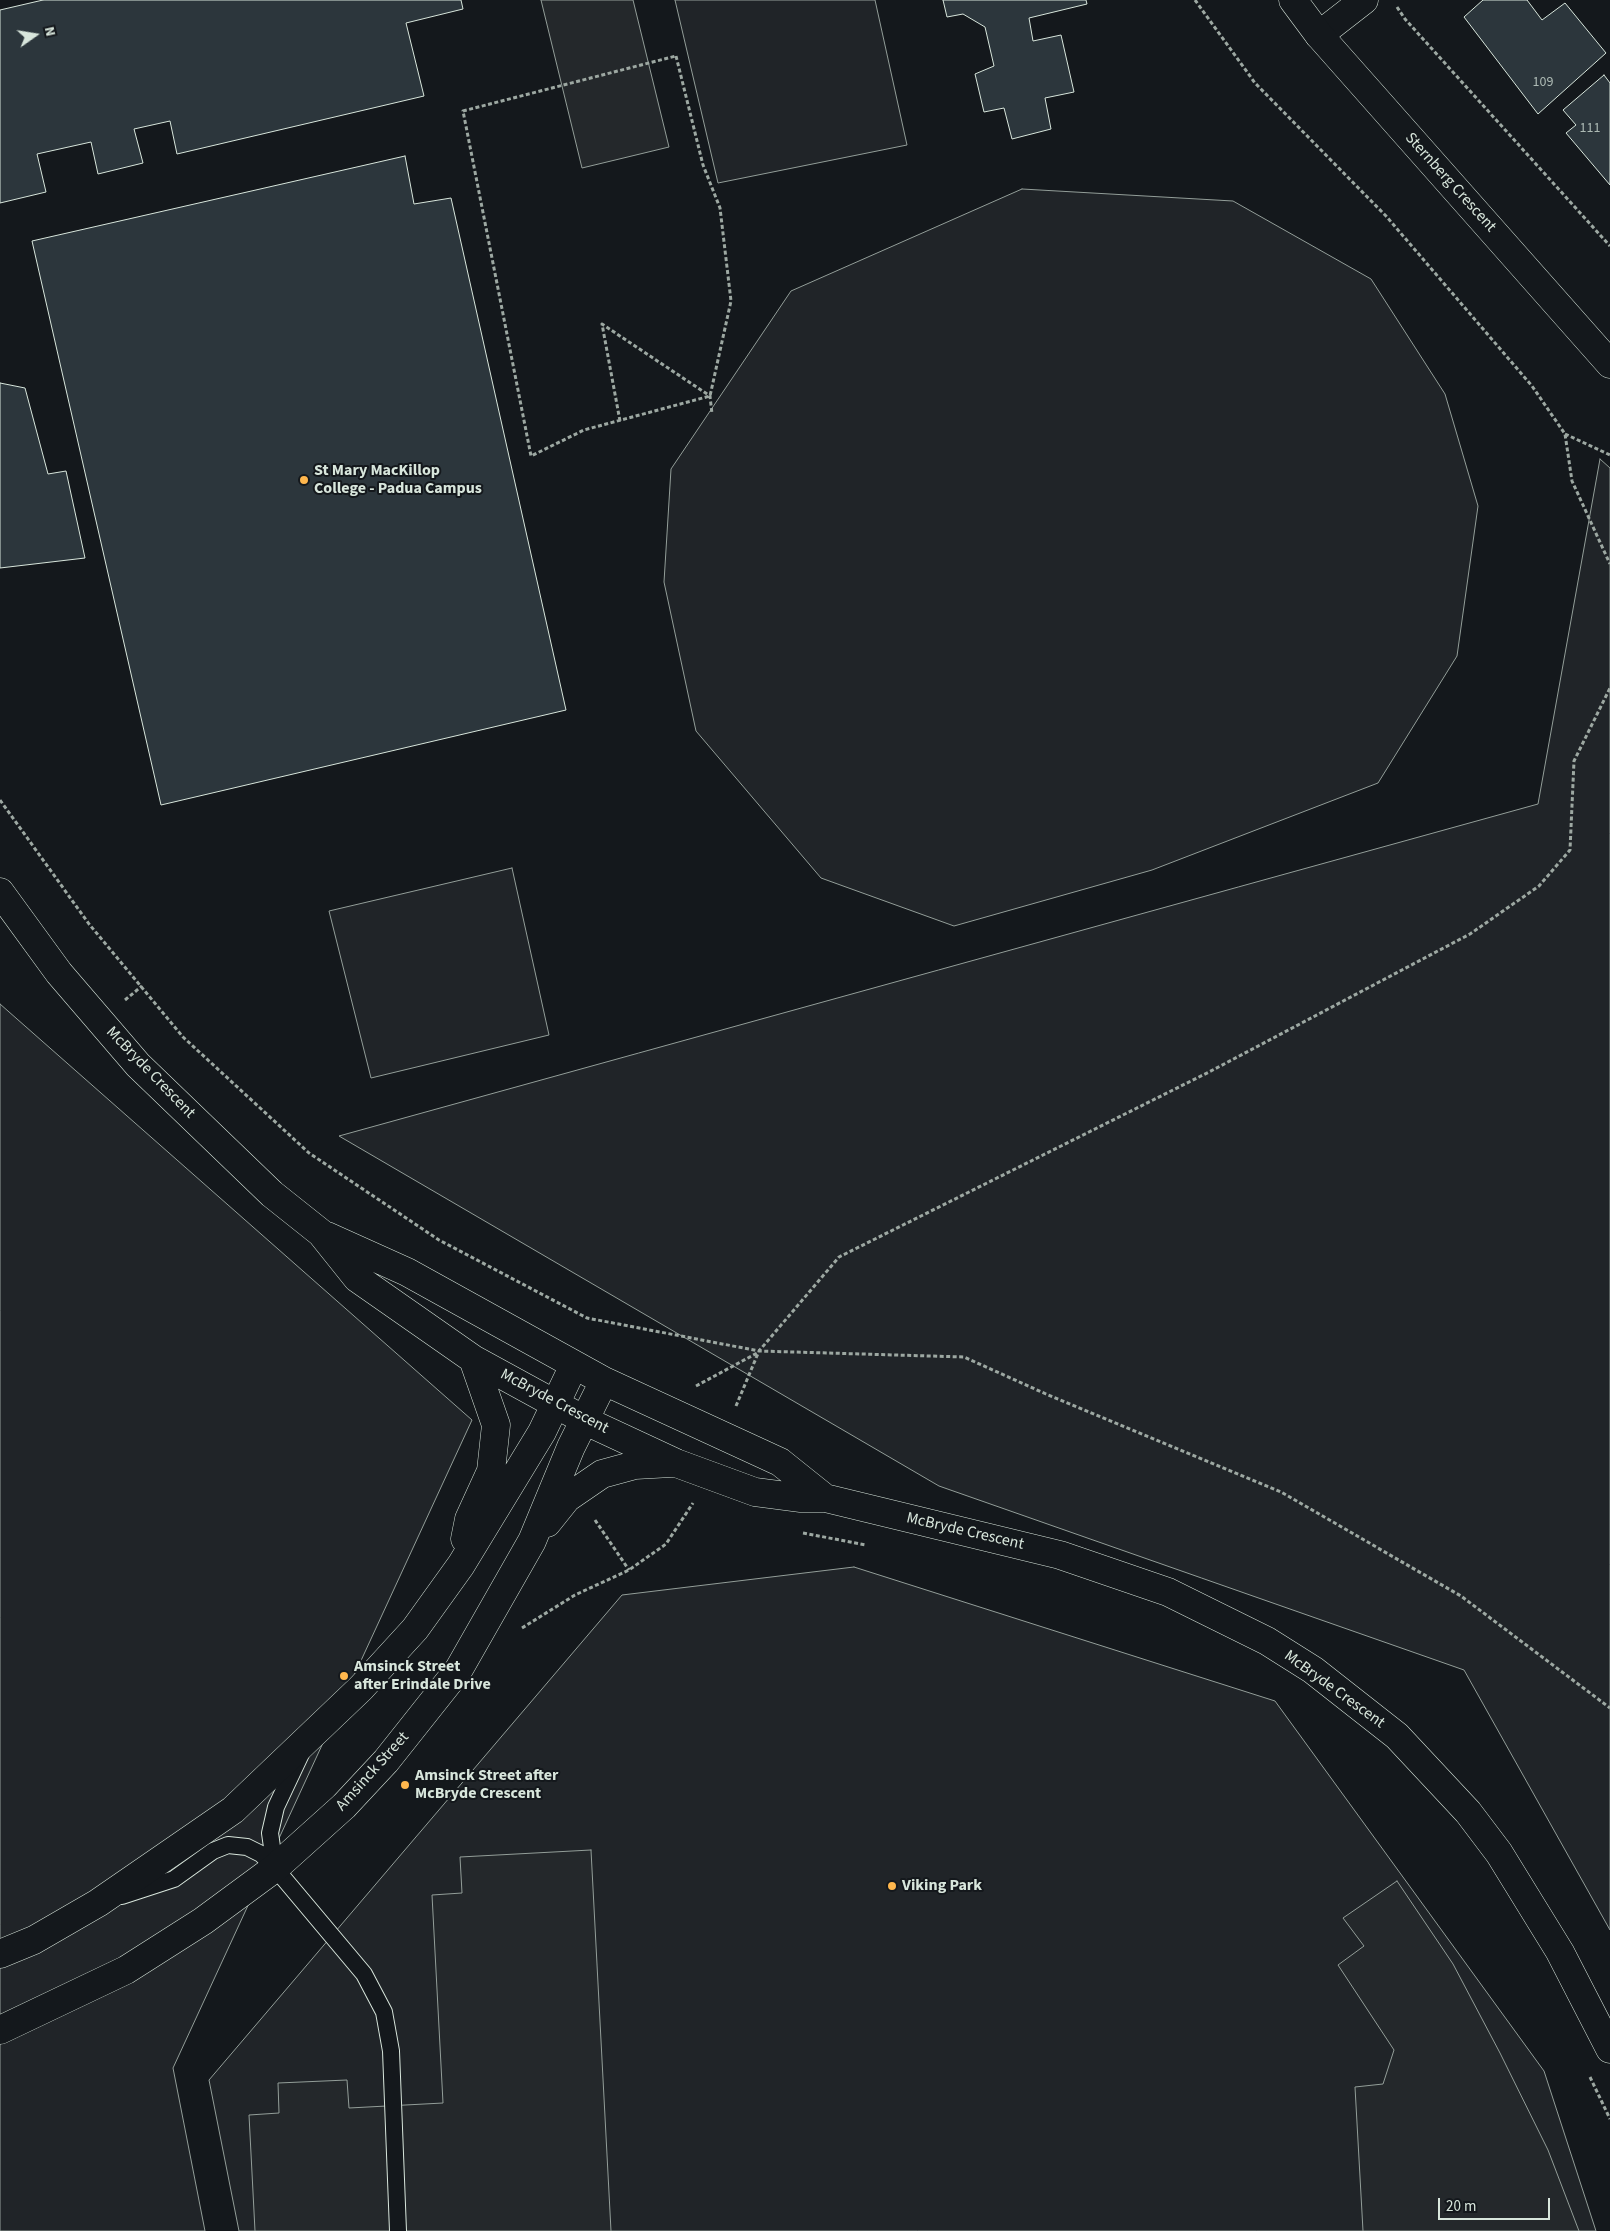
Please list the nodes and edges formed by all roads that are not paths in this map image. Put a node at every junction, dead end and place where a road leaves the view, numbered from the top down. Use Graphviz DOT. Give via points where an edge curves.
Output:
graph roads {
  1 [pos="1293,0"];
  2 [pos="1364,0"];
  3 [pos="1319,35"];
  4 [pos="1610,364"];
  5 [pos="0,892"];
  6 [pos="321,1233"];
  7 [pos="473,1359"];
  8 [pos="574,1365"];
  9 [pos="604,1381"];
  10 [pos="557,1405"];
  11 [pos="585,1421"];
  12 [pos="676,1462"];
  13 [pos="825,1498"];
  14 [pos="532,1541"];
  15 [pos="461,1565"];
  16 [pos="307,1742"];
  17 [pos="275,1868"];
  18 [pos="98,1903"];
  19 [pos="0,1954"];
  20 [pos="0,2030"];
  21 [pos="1610,2049"];
  22 [pos="398,2231"];
  1 -- 3 [label="street, Sternberg Crescent"];
  2 -- 3 [label="street"];
  3 -- 4 [label="street, Sternberg Crescent"];
  5 -- 6 [label="street, McBryde Crescent" via="59,973 138,1065 272,1194"];
  6 -- 7 [label="street, McBryde Crescent" via="357,1278"];
  6 -- 8 [label="street, McBryde Crescent" via="407,1272"];
  7 -- 10 [label="street, McBryde Crescent"];
  7 -- 15 [label="street" via="496,1425 492,1471 469,1519"];
  8 -- 9 [label="street, McBryde Crescent"];
  8 -- 10 [label="street"];
  9 -- 11 [label="street, Amsinck Street"];
  9 -- 13 [label="street, McBryde Crescent" via="780,1462"];
  10 -- 11 [label="street, McBryde Crescent"];
  10 -- 15 [label="street"];
  11 -- 12 [label="street, McBryde Crescent"];
  11 -- 14 [label="street, Amsinck Street" via="571,1446"];
  12 -- 13 [label="street, McBryde Crescent" via="755,1492"];
  12 -- 14 [label="street" via="635,1465 602,1474 567,1498"];
  13 -- 21 [label="street, McBryde Crescent" via="1060,1554 1168,1592 1267,1641 1313,1670 1397,1736 1468,1812 1499,1853 1560,1952"];
  14 -- 17 [label="street, Amsinck Street" via="459,1669 344,1806"];
  15 -- 16 [label="street" via="415,1628"];
  16 -- 17 [label="lane" via="276,1807 270,1833"];
  16 -- 18 [label="street" via="234,1810"];
  17 -- 18 [label="lane" via="261,1854 247,1847 228,1846 213,1851 174,1879"];
  17 -- 20 [label="street, Amsinck Street" via="203,1921 126,1970"];
  17 -- 22 [label="lane" via="364,1974 384,2012 391,2051"];
  18 -- 19 [label="street" via="34,1940"];
}
